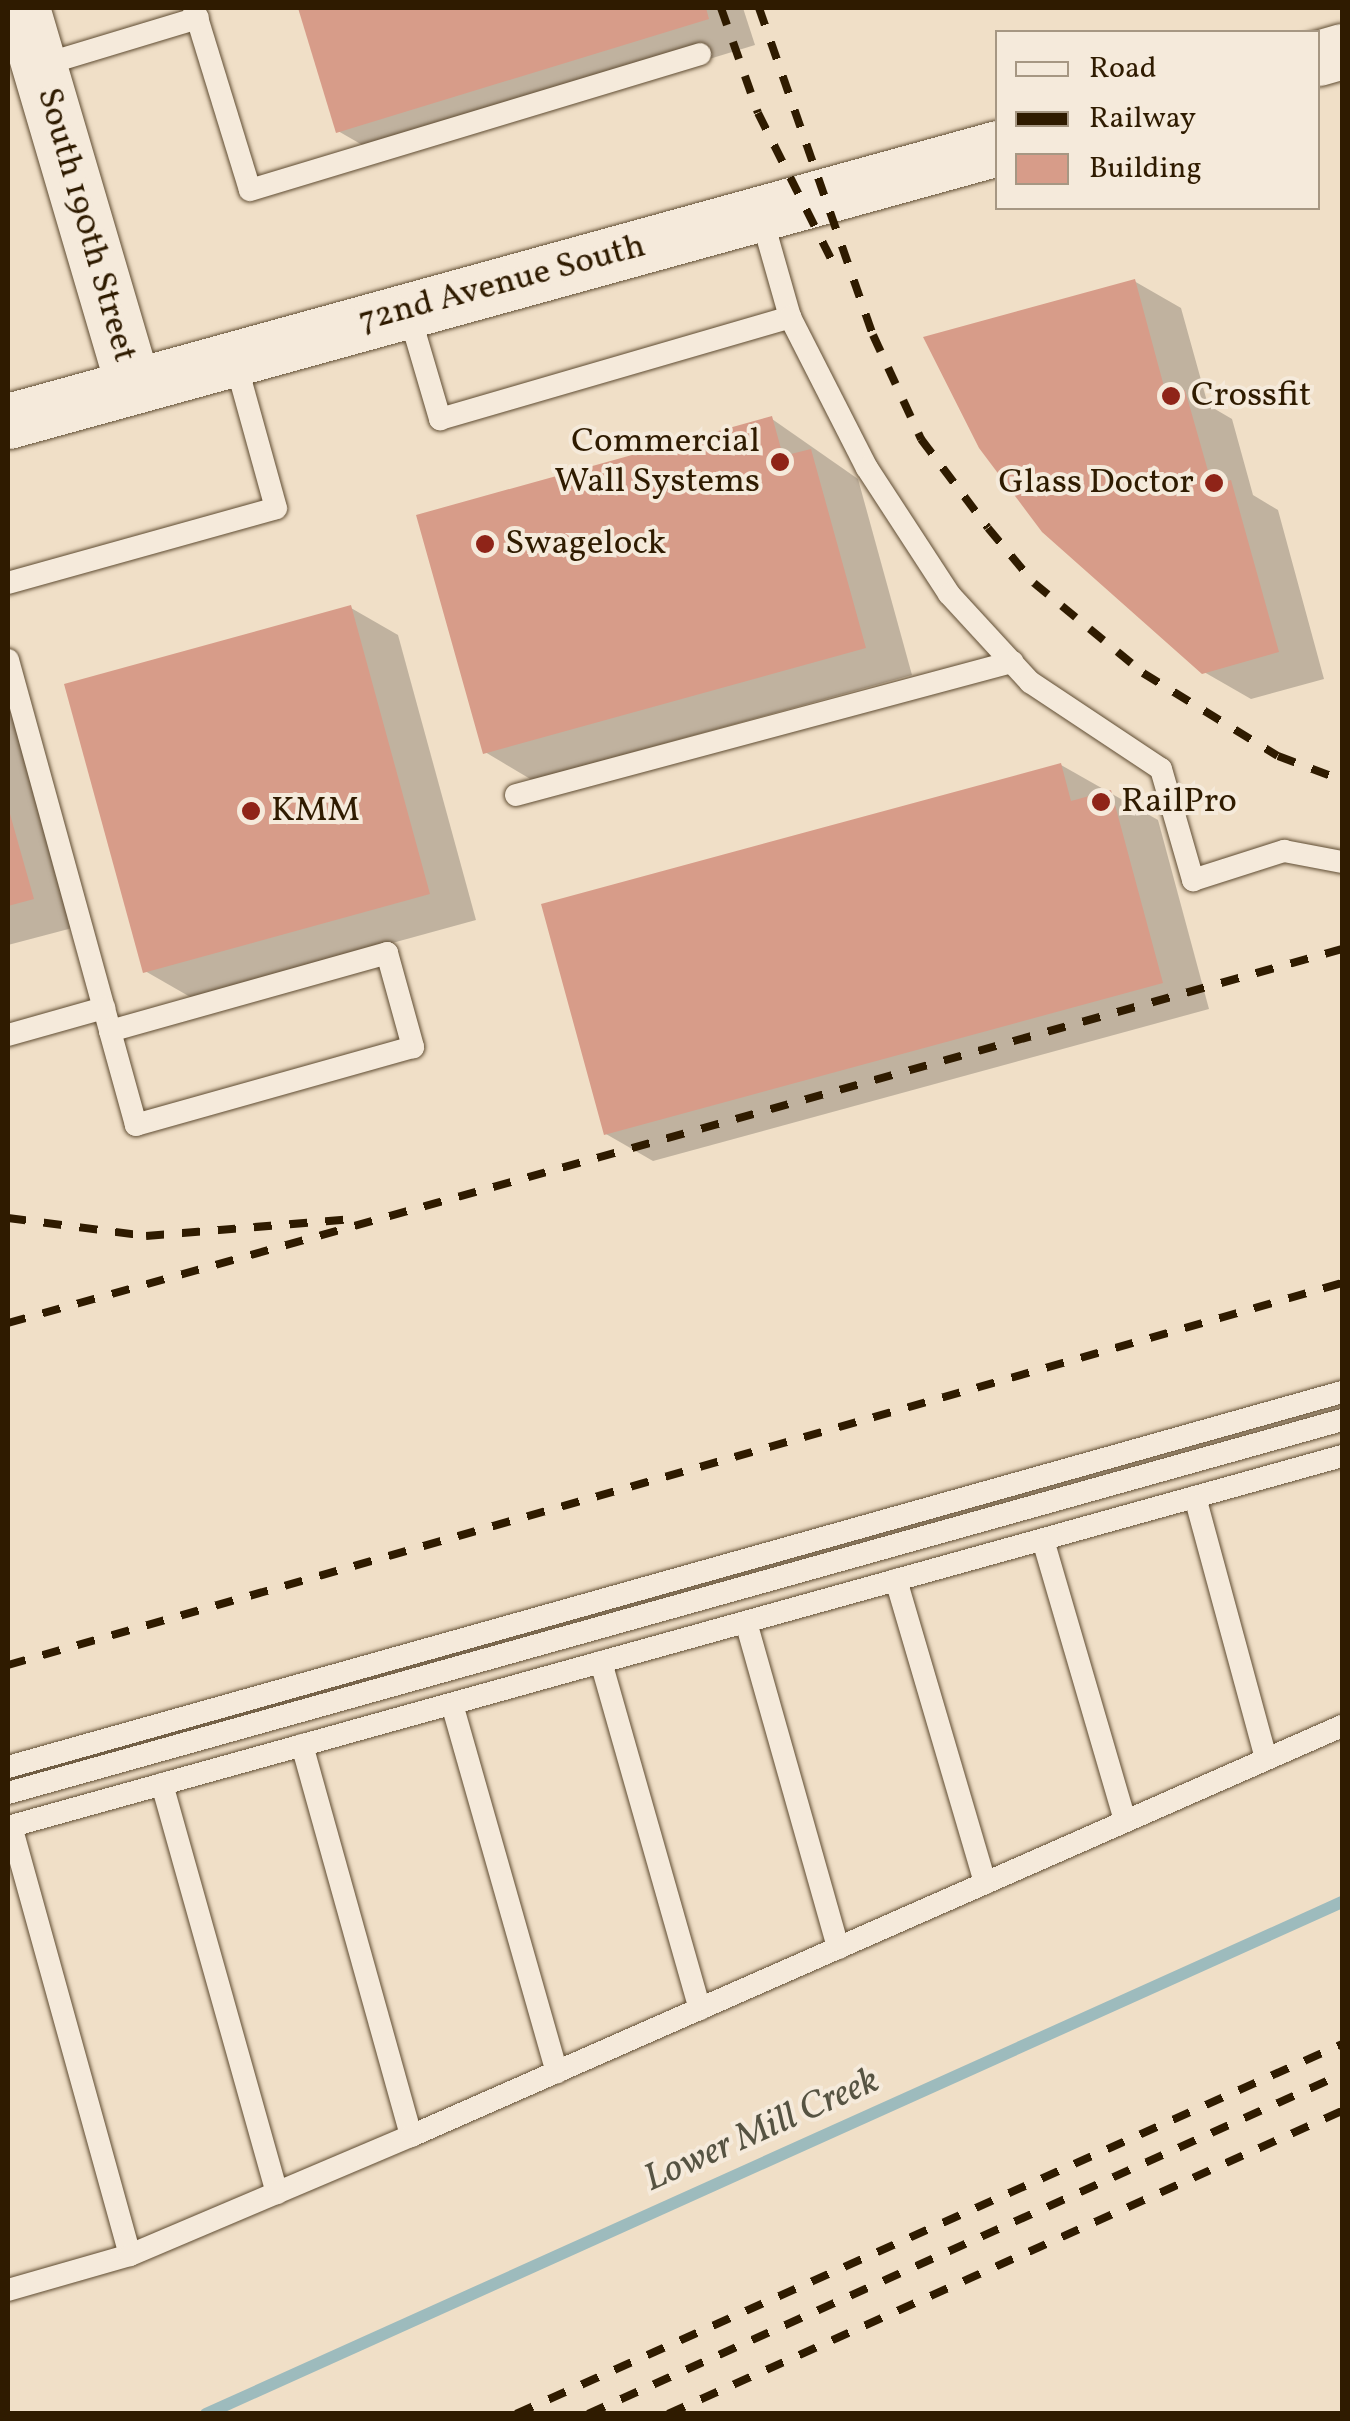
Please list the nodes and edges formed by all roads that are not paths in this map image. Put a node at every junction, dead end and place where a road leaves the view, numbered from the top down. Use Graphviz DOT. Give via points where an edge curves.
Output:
graph roads {
  1 [pos="22,8"];
  2 [pos="196,13"];
  3 [pos="700,54"];
  4 [pos="40,66"];
  5 [pos="995,149"];
  6 [pos="760,215"];
  7 [pos="408,310"];
  8 [pos="790,317"];
  9 [pos="234,357"];
  10 [pos="133,384"];
  11 [pos="8,421"];
  12 [pos="8,584"];
  13 [pos="8,660"];
  14 [pos="1012,662"];
  15 [pos="516,795"];
  16 [pos="1342,862"];
  17 [pos="107,1019"];
  18 [pos="8,1034"];
  19 [pos="1342,1392"];
  20 [pos="1342,1420"];
  21 [pos="1342,1456"];
  22 [pos="1194,1497"];
  23 [pos="1043,1540"];
  24 [pos="896,1580"];
  25 [pos="746,1622"];
  26 [pos="601,1662"];
  27 [pos="452,1704"];
  28 [pos="1342,1726"];
  29 [pos="302,1745"];
  30 [pos="1266,1759"];
  31 [pos="8,1766"];
  32 [pos="162,1784"];
  33 [pos="8,1793"];
  34 [pos="1125,1821"];
  35 [pos="9,1826"];
  36 [pos="984,1883"];
  37 [pos="838,1948"];
  38 [pos="700,2009"];
  39 [pos="557,2072"];
  40 [pos="412,2136"];
  41 [pos="276,2193"];
  42 [pos="130,2255"];
  43 [pos="8,2290"];
  1 -- 4 [label="street, South 190th Street"];
  2 -- 3 [label="lane" via="250,190"];
  2 -- 4 [label="lane"];
  4 -- 10 [label="street, South 190th Street"];
  5 -- 6 [label="street, 72nd Avenue South"];
  6 -- 7 [label="street, 72nd Avenue South"];
  6 -- 8 [label="lane"];
  7 -- 8 [label="lane" via="440,419"];
  7 -- 9 [label="street, 72nd Avenue South"];
  8 -- 14 [label="lane" via="904,529"];
  9 -- 10 [label="street, 72nd Avenue South"];
  9 -- 12 [label="lane" via="276,508"];
  10 -- 11 [label="street, 72nd Avenue South"];
  13 -- 17 [label="lane"];
  14 -- 15 [label="lane"];
  14 -- 16 [label="lane" via="1162,769 1193,880 1284,850"];
  17 -- 17 [label="lane" via="387,953 413,1048 136,1125"];
  17 -- 18 [label="lane"];
  19 -- 31 [label="lane"];
  20 -- 33 [label="lane"];
  21 -- 22 [label="lane"];
  22 -- 23 [label="lane"];
  22 -- 30 [label="lane"];
  23 -- 24 [label="lane"];
  23 -- 34 [label="lane"];
  24 -- 25 [label="lane"];
  24 -- 36 [label="lane"];
  25 -- 26 [label="lane"];
  25 -- 37 [label="lane"];
  26 -- 27 [label="lane"];
  26 -- 38 [label="lane"];
  27 -- 29 [label="lane"];
  27 -- 39 [label="lane"];
  28 -- 30 [label="lane"];
  29 -- 32 [label="lane"];
  29 -- 40 [label="lane"];
  30 -- 34 [label="lane"];
  32 -- 35 [label="lane"];
  32 -- 41 [label="lane"];
  34 -- 36 [label="lane"];
  35 -- 42 [label="lane"];
  36 -- 37 [label="lane"];
  37 -- 38 [label="lane"];
  38 -- 39 [label="lane"];
  39 -- 40 [label="lane"];
  40 -- 41 [label="lane"];
  41 -- 42 [label="lane"];
  42 -- 43 [label="lane"];
}
